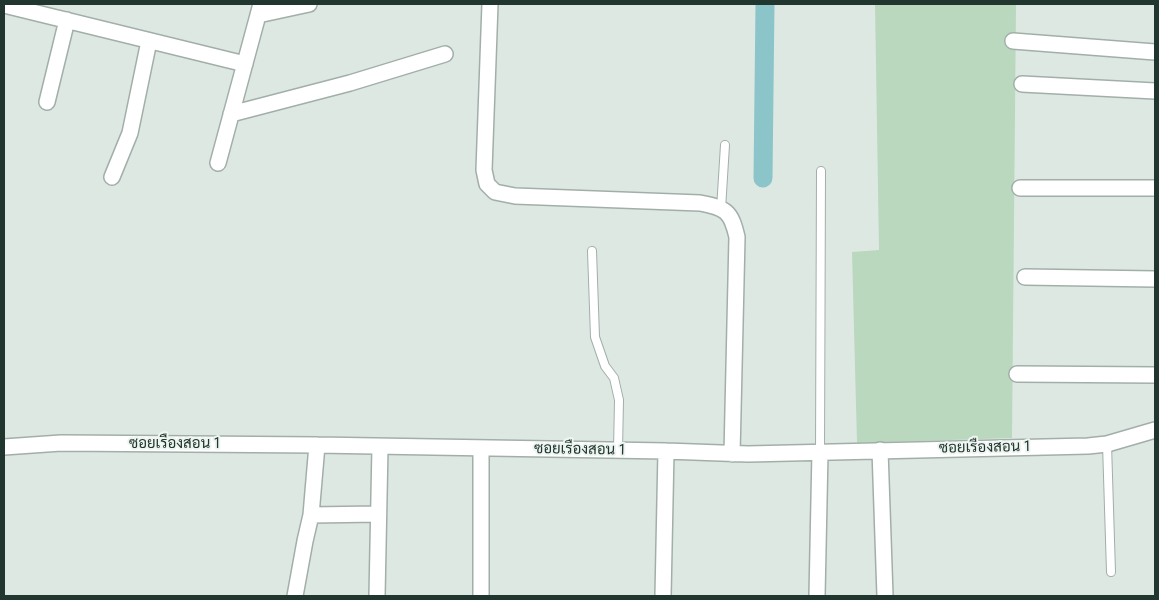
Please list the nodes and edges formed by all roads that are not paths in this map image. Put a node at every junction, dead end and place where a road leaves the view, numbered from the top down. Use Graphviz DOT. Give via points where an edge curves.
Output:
graph roads {
  1 [pos="4,4"];
  2 [pos="309,4"];
  3 [pos="490,4"];
  4 [pos="27,7"];
  5 [pos="260,9"];
  6 [pos="67,20"];
  7 [pos="149,41"];
  8 [pos="1013,41"];
  9 [pos="1155,52"];
  10 [pos="445,54"];
  11 [pos="245,64"];
  12 [pos="1022,84"];
  13 [pos="1155,91"];
  14 [pos="46,102"];
  15 [pos="231,114"];
  16 [pos="725,145"];
  17 [pos="218,163"];
  18 [pos="821,171"];
  19 [pos="112,177"];
  20 [pos="1020,188"];
  21 [pos="1155,188"];
  22 [pos="721,209"];
  23 [pos="592,251"];
  24 [pos="1025,276"];
  25 [pos="1155,278"];
  26 [pos="1017,374"];
  27 [pos="1155,374"];
  28 [pos="1155,430"];
  29 [pos="1106,444"];
  30 [pos="317,445"];
  31 [pos="4,446"];
  32 [pos="380,447"];
  33 [pos="481,448"];
  34 [pos="618,450"];
  35 [pos="880,450"];
  36 [pos="666,452"];
  37 [pos="820,452"];
  38 [pos="732,454"];
  39 [pos="378,514"];
  40 [pos="311,515"];
  41 [pos="1111,572"];
  42 [pos="295,596"];
  43 [pos="377,596"];
  44 [pos="481,596"];
  45 [pos="663,596"];
  46 [pos="816,596"];
  47 [pos="885,596"];
  1 -- 4 [label="street"];
  2 -- 5 [label="street"];
  3 -- 22 [label="street" via="484,170 487,184 496,192 515,196 700,203"];
  4 -- 6 [label="street"];
  5 -- 11 [label="street"];
  6 -- 7 [label="street"];
  6 -- 14 [label="street"];
  7 -- 11 [label="street"];
  7 -- 19 [label="street" via="130,133"];
  8 -- 9 [label="street"];
  10 -- 15 [label="street"];
  11 -- 15 [label="street"];
  12 -- 13 [label="street"];
  15 -- 17 [label="street"];
  16 -- 22 [label="lane"];
  18 -- 37 [label="lane"];
  20 -- 21 [label="street"];
  22 -- 38 [label="street" via="734,223 737,237"];
  23 -- 34 [label="lane" via="595,337 605,366 614,378 619,400"];
  24 -- 25 [label="street"];
  26 -- 27 [label="street"];
  28 -- 29 [label="street, ซอยเรืองสอน 1"];
  29 -- 35 [label="street, ซอยเรืองสอน 1"];
  29 -- 41 [label="lane"];
  30 -- 31 [label="street, ซอยเรืองสอน 1" via="61,443"];
  30 -- 32 [label="street, ซอยเรืองสอน 1"];
  30 -- 40 [label="street"];
  32 -- 33 [label="street, ซอยเรืองสอน 1"];
  32 -- 39 [label="street"];
  33 -- 34 [label="street, ซอยเรืองสอน 1"];
  33 -- 44 [label="street"];
  34 -- 36 [label="street, ซอยเรืองสอน 1"];
  35 -- 37 [label="street, ซอยเรืองสอน 1"];
  35 -- 47 [label="street"];
  36 -- 38 [label="street, ซอยเรืองสอน 1"];
  36 -- 45 [label="street"];
  37 -- 38 [label="street, ซอยเรืองสอน 1"];
  37 -- 46 [label="street"];
  39 -- 40 [label="street"];
  39 -- 43 [label="street"];
  40 -- 42 [label="street"];
}
